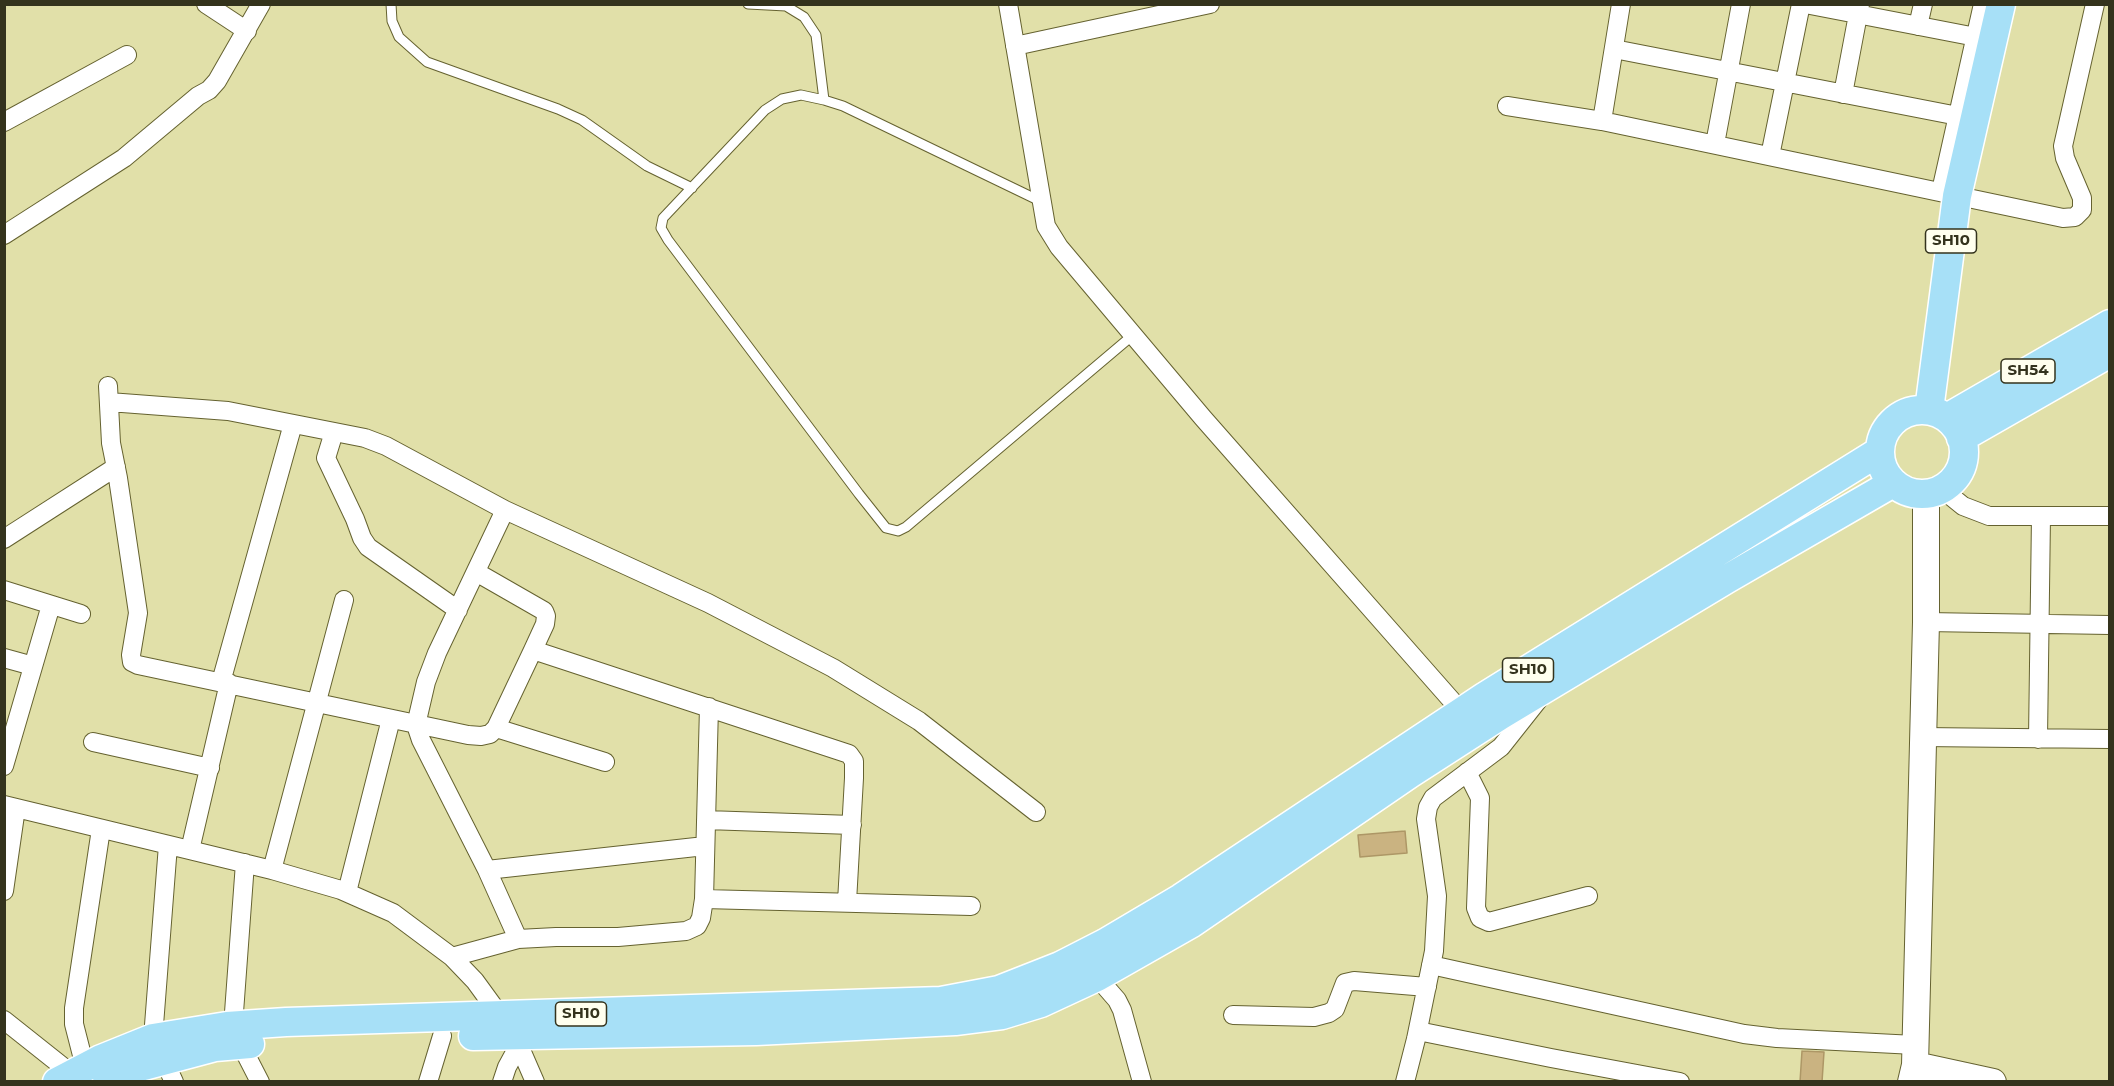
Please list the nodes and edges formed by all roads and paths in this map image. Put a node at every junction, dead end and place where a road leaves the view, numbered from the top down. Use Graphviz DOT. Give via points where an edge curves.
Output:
graph roads {
  1 [pos="206,4"];
  2 [pos="261,4"];
  3 [pos="391,4"];
  4 [pos="748,4"];
  5 [pos="1008,4"];
  6 [pos="1210,4"];
  7 [pos="1621,4"];
  8 [pos="1741,4"];
  9 [pos="1803,4"];
  10 [pos="1923,4"];
  11 [pos="1983,4"];
  12 [pos="2001,4"];
  13 [pos="2014,4"];
  14 [pos="2095,4"];
  15 [pos="1859,10"];
  16 [pos="1918,26"];
  17 [pos="247,31"];
  18 [pos="1976,37"];
  19 [pos="1015,46"];
  20 [pos="1614,50"];
  21 [pos="127,55"];
  22 [pos="1728,72"];
  23 [pos="1785,83"];
  24 [pos="1844,94"];
  25 [pos="824,99"];
  26 [pos="1507,106"];
  27 [pos="1602,121"];
  28 [pos="4,122"];
  29 [pos="1964,129"];
  30 [pos="1715,144"];
  31 [pos="1770,156"];
  32 [pos="692,188"];
  33 [pos="1949,194"];
  34 [pos="1040,201"];
  35 [pos="4,235"];
  36 [pos="2109,324"];
  37 [pos="1133,335"];
  38 [pos="2109,353"];
  39 [pos="1946,422"];
  40 [pos="293,424"];
  41 [pos="333,432"];
  42 [pos="1880,451"];
  43 [pos="116,467"];
  44 [pos="1893,483"];
  45 [pos="1934,491"];
  46 [pos="505,510"];
  47 [pos="2041,516"];
  48 [pos="2109,516"];
  49 [pos="4,539"];
  50 [pos="476,572"];
  51 [pos="4,590"];
  52 [pos="344,600"];
  53 [pos="51,604"];
  54 [pos="458,610"];
  55 [pos="81,614"];
  56 [pos="1926,622"];
  57 [pos="2039,624"];
  58 [pos="2109,625"];
  59 [pos="533,650"];
  60 [pos="4,658"];
  61 [pos="33,666"];
  62 [pos="225,683"];
  63 [pos="1549,685"];
  64 [pos="318,702"];
  65 [pos="709,707"];
  66 [pos="391,719"];
  67 [pos="1470,721"];
  68 [pos="416,724"];
  69 [pos="496,728"];
  70 [pos="9,736"];
  71 [pos="1922,737"];
  72 [pos="2038,739"];
  73 [pos="2109,739"];
  74 [pos="93,742"];
  75 [pos="605,762"];
  76 [pos="4,766"];
  77 [pos="210,768"];
  78 [pos="1467,772"];
  79 [pos="10,807"];
  80 [pos="1036,812"];
  81 [pos="706,820"];
  82 [pos="852,825"];
  83 [pos="101,829"];
  84 [pos="168,845"];
  85 [pos="705,846"];
  86 [pos="190,850"];
  87 [pos="244,863"];
  88 [pos="272,870"];
  89 [pos="487,870"];
  90 [pos="4,891"];
  91 [pos="346,892"];
  92 [pos="1588,896"];
  93 [pos="704,898"];
  94 [pos="848,902"];
  95 [pos="971,906"];
  96 [pos="1187,910"];
  97 [pos="518,939"];
  98 [pos="453,957"];
  99 [pos="1431,966"];
  100 [pos="1104,974"];
  101 [pos="1426,987"];
  102 [pos="1233,1015"];
  103 [pos="4,1020"];
  104 [pos="1418,1030"];
  105 [pos="512,1032"];
  106 [pos="237,1035"];
  107 [pos="442,1036"];
  108 [pos="164,1060"];
  109 [pos="1914,1064"];
  110 [pos="80,1076"];
  111 [pos="260,1082"];
  112 [pos="428,1082"];
  113 [pos="502,1082"];
  114 [pos="535,1082"];
  115 [pos="1142,1082"];
  116 [pos="1405,1082"];
  117 [pos="1680,1082"];
  118 [pos="1993,1082"];
  1 -- 17 [label="street"];
  2 -- 17 [label="street"];
  3 -- 32 [label="lane" via="392,21 399,37 427,62 582,120 647,166"];
  4 -- 25 [label="lane" via="786,6 804,18 816,35"];
  5 -- 19 [label="street"];
  6 -- 19 [label="street"];
  7 -- 20 [label="street"];
  8 -- 22 [label="street"];
  9 -- 15 [label="street"];
  9 -- 23 [label="street"];
  10 -- 16 [label="street"];
  11 -- 18 [label="street"];
  12 -- 29 [label="main road, SH10" via="1985,75"];
  13 -- 29 [label="street" via="1993,98 1984,121"];
  14 -- 33 [label="street" via="2063,146 2082,198 2082,210 2075,217 2063,218"];
  15 -- 16 [label="street"];
  15 -- 24 [label="street"];
  16 -- 18 [label="street"];
  17 -- 35 [label="street" via="209,90 124,158"];
  18 -- 29 [label="street"];
  19 -- 34 [label="street"];
  20 -- 22 [label="street"];
  20 -- 27 [label="street"];
  21 -- 28 [label="street"];
  22 -- 23 [label="street"];
  22 -- 30 [label="street"];
  23 -- 24 [label="street"];
  23 -- 31 [label="street"];
  24 -- 29 [label="street"];
  25 -- 32 [label="lane" via="792,97 765,110"];
  25 -- 34 [label="lane"];
  26 -- 27 [label="street"];
  27 -- 30 [label="street"];
  29 -- 33 [label="main road, SH10"];
  30 -- 31 [label="street"];
  31 -- 33 [label="street"];
  32 -- 37 [label="lane" via="663,218 661,228 886,528 898,531 906,527"];
  33 -- 39 [label="main road, SH10"];
  34 -- 37 [label="street" via="1046,226 1059,247"];
  36 -- 39 [label="main road, SH54"];
  37 -- 67 [label="street"];
  38 -- 39 [label="main road, SH54"];
  39 -- 42 [label="main road" via="1910,411 1894,420 1884,434"];
  39 -- 45 [label="main road, SH10" via="1964,446 1963,463 1955,478"];
  40 -- 41 [label="street"];
  40 -- 43 [label="street" via="108,394"];
  40 -- 62 [label="street"];
  41 -- 46 [label="street" via="386,446"];
  41 -- 54 [label="street" via="326,458 368,547"];
  42 -- 44 [label="main road" via="1883,469"];
  42 -- 67 [label="main road, SH10"];
  43 -- 49 [label="street"];
  43 -- 62 [label="street" via="138,614 132,662"];
  44 -- 45 [label="main road" via="1909,492"];
  44 -- 63 [label="main road, SH10"];
  45 -- 47 [label="street" via="1989,516"];
  45 -- 56 [label="main road"];
  46 -- 50 [label="street"];
  46 -- 80 [label="street" via="708,603 833,668 919,721"];
  47 -- 48 [label="street"];
  47 -- 57 [label="street"];
  50 -- 54 [label="street"];
  50 -- 59 [label="street" via="544,611 545,624"];
  51 -- 53 [label="street"];
  52 -- 64 [label="street"];
  53 -- 55 [label="street"];
  53 -- 61 [label="street"];
  54 -- 68 [label="street" via="426,682"];
  56 -- 57 [label="street"];
  56 -- 71 [label="main road"];
  57 -- 58 [label="street"];
  57 -- 72 [label="street"];
  59 -- 65 [label="street"];
  59 -- 69 [label="street"];
  60 -- 61 [label="street"];
  61 -- 70 [label="street"];
  62 -- 64 [label="street"];
  62 -- 77 [label="street"];
  63 -- 67 [label="main road, SH10"];
  63 -- 78 [label="street" via="1501,747"];
  64 -- 66 [label="street"];
  64 -- 88 [label="street"];
  65 -- 81 [label="street"];
  65 -- 82 [label="street" via="849,754 854,761"];
  66 -- 68 [label="street"];
  66 -- 91 [label="street"];
  67 -- 96 [label="main road, SH10" via="1401,779"];
  68 -- 69 [label="street" via="481,736"];
  68 -- 89 [label="street"];
  69 -- 75 [label="street"];
  70 -- 76 [label="street"];
  71 -- 72 [label="street"];
  71 -- 109 [label="main road"];
  72 -- 73 [label="street"];
  74 -- 77 [label="street"];
  77 -- 86 [label="street"];
  78 -- 92 [label="street" via="1480,798 1476,908 1480,918 1490,922"];
  78 -- 99 [label="street" via="1433,798 1428,807 1426,819 1437,896"];
  79 -- 83 [label="street"];
  79 -- 90 [label="street"];
  81 -- 82 [label="street"];
  81 -- 85 [label="street"];
  82 -- 94 [label="street"];
  83 -- 84 [label="street"];
  83 -- 110 [label="street" via="74,1008"];
  84 -- 86 [label="street"];
  84 -- 108 [label="street"];
  85 -- 89 [label="street"];
  85 -- 93 [label="street"];
  86 -- 87 [label="street"];
  87 -- 88 [label="street"];
  87 -- 106 [label="street"];
  88 -- 91 [label="street"];
  89 -- 97 [label="street"];
  91 -- 98 [label="street" via="393,913"];
  93 -- 94 [label="street"];
  93 -- 97 [label="street" via="697,926 686,930 618,937"];
  94 -- 95 [label="street"];
  96 -- 100 [label="main road, SH10"];
  96 -- 105 [label="main road, SH10" via="999,990 941,1001"];
  97 -- 98 [label="street"];
  98 -- 105 [label="street"];
  99 -- 101 [label="street"];
  99 -- 109 [label="street" via="1744,1034"];
  100 -- 105 [label="main road, SH10" via="1041,1003 1002,1015 955,1021 756,1031"];
  100 -- 115 [label="street" via="1122,1010"];
  101 -- 102 [label="street" via="1354,981 1345,983 1329,1013 1314,1017"];
  101 -- 104 [label="street"];
  103 -- 110 [label="street"];
  104 -- 116 [label="street"];
  104 -- 117 [label="street"];
  105 -- 106 [label="main road, SH10" via="286,1022"];
  105 -- 107 [label="main road, SH10"];
  105 -- 113 [label="street"];
  105 -- 114 [label="street"];
  106 -- 107 [label="main road, SH10" via="278,1041"];
  106 -- 108 [label="main road, SH10" via="180,1032"];
  106 -- 111 [label="street"];
  107 -- 112 [label="street"];
  108 -- 110 [label="main road, SH10"];
  109 -- 118 [label="main road"];
}
